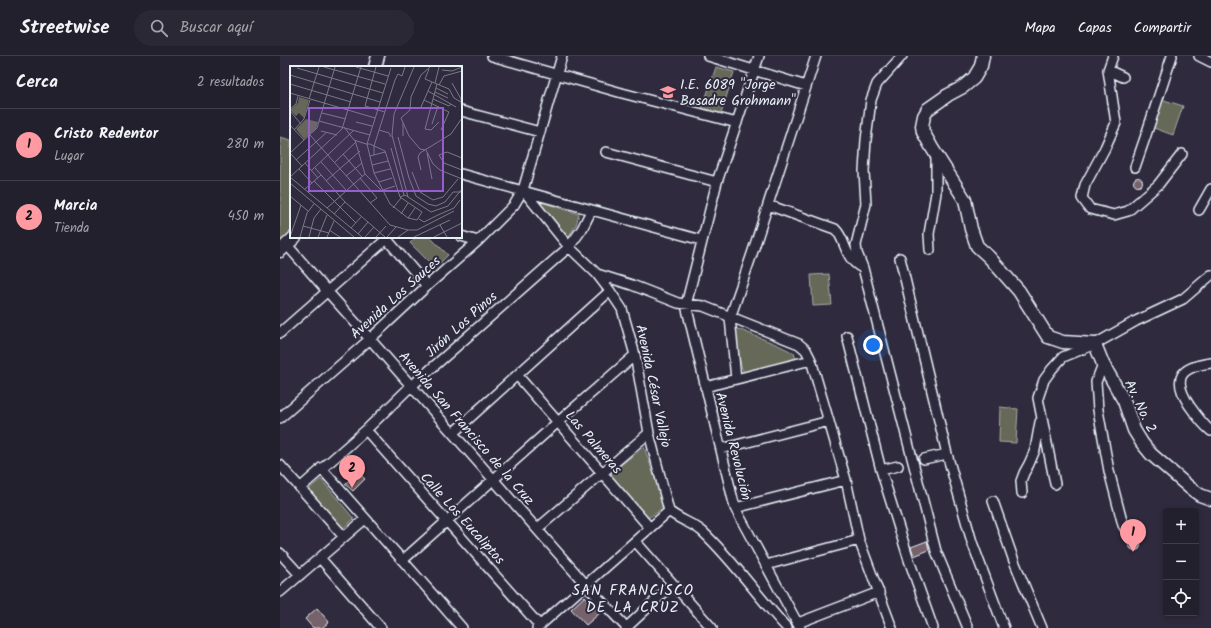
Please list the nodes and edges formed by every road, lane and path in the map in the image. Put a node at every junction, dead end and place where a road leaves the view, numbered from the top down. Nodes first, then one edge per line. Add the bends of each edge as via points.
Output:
1 (378, 56) edge
2 (492, 56) edge
3 (562, 56) edge
4 (708, 56) edge
5 (759, 56) edge
6 (816, 56) edge
7 (902, 56) edge
8 (983, 56) edge
9 (1113, 56) edge
10 (1172, 56) edge
11 (1199, 56) edge
12 (1211, 62) edge
13 (374, 66) edge
14 (755, 70) junction
15 (1108, 70) junction
16 (557, 74) junction
17 (1123, 77) dead end
18 (806, 86) junction
19 (462, 111) edge
20 (737, 123) junction
21 (540, 132) junction
22 (934, 151) junction
23 (606, 152) dead end
24 (1182, 154) dead end
25 (1135, 167) dead end
26 (462, 174) edge
27 (717, 182) junction
28 (1211, 189) edge
29 (523, 190) junction
30 (768, 205) junction
31 (1199, 210) dead end
32 (591, 211) junction
33 (462, 236) edge
34 (387, 238) edge
35 (701, 240) junction
36 (478, 241) junction
37 (287, 244) edge
38 (569, 246) junction
39 (930, 250) dead end
40 (900, 258) dead end
41 (863, 268) junction
42 (597, 274) junction
43 (1211, 275) edge
44 (427, 286) junction
45 (327, 291) junction
46 (610, 291) junction
47 (686, 305) junction
48 (730, 318) junction
49 (280, 333) edge
50 (847, 336) dead end
51 (370, 339) junction
52 (1095, 344) junction
53 (635, 355) junction
54 (811, 360) junction
55 (1211, 363) edge
56 (1103, 364) junction
57 (517, 375) junction
58 (736, 379) junction
59 (411, 386) junction
60 (705, 387) junction
61 (1041, 417) junction
62 (280, 418) edge
63 (829, 421) junction
64 (558, 422) junction
65 (366, 430) junction
66 (1211, 431) edge
67 (649, 433) junction
68 (453, 434) junction
69 (721, 449) junction
70 (947, 454) junction
71 (924, 459) dead end
72 (280, 465) edge
73 (898, 466) dead end
74 (321, 468) junction
75 (881, 470) junction
76 (603, 473) junction
77 (493, 479) junction
78 (846, 480) junction
79 (1055, 484) dead end
80 (300, 488) junction
81 (1022, 493) dead end
82 (1211, 499) edge
83 (993, 501) dead end
84 (735, 508) junction
85 (669, 511) junction
86 (365, 519) junction
87 (447, 521) junction
88 (650, 528) junction
89 (537, 529) junction
90 (344, 537) junction
91 (859, 540) junction
92 (635, 541) junction
93 (1135, 545) dead end
94 (280, 553) edge
95 (320, 558) junction
96 (403, 560) junction
97 (766, 565) junction
98 (300, 575) junction
99 (673, 584) junction
100 (586, 585) junction
101 (280, 592) edge
102 (879, 592) junction
103 (799, 626) edge
104 (538, 627) edge
105 (381, 628) edge
106 (462, 628) edge
107 (627, 628) edge
108 (712, 628) edge
109 (787, 628) edge
110 (892, 628) edge
111 (933, 628) edge
112 (968, 628) edge
113 (1004, 628) edge
114 (1042, 628) edge

1 - 13 street
2 - 16 street
3 - 16 street, Avenida Los Sauces
4 - 14 street
5 - 14 street
6 - 18 street
7 - 41 street via 877,84 871,100 864,171 866,204 856,246
8 - 22 street via 974,78 928,109 924,116 923,132
9 - 15 street
10 - 25 street
11 - 12 street
14 - 18 street
14 - 20 street
15 - 17 street
15 - 24 street via 1116,123 1085,184 1082,198 1090,208 1114,215 1128,211 1158,185
16 - 20 street
16 - 21 street, Avenida Los Sauces
18 - 30 street
19 - 21 street
20 - 27 street
21 - 29 street, Avenida Los Sauces
22 - 39 street via 936,193 929,234
22 - 52 street via 965,200 977,246 1019,290 1048,337 1063,342
23 - 27 street
26 - 29 street
27 - 35 street
28 - 31 street
29 - 32 street
29 - 36 street, Avenida Los Sauces via 514,205
29 - 38 street, Avenida César Vallejo
30 - 41 street via 835,229 840,234 849,256
30 - 48 street
32 - 35 street
32 - 38 street, Jirón Los Pinos
33 - 36 street
34 - 44 street
34 - 45 street
35 - 47 street
36 - 44 street, Avenida Los Sauces
37 - 45 street, Avenida San Francisco de la Cruz
38 - 42 street, Avenida César Vallejo
38 - 59 street, Jirón Los Pinos
40 - 70 street
41 - 112 street via 936,551
42 - 46 street, Avenida César Vallejo
42 - 47 street
43 - 52 street via 1183,299
44 - 51 street, Avenida Los Sauces
45 - 49 street
45 - 51 street, Avenida San Francisco de la Cruz
46 - 53 street, Avenida César Vallejo via 622,309
46 - 57 street
47 - 48 street via 703,306
47 - 60 street, Avenida Revolución
48 - 54 street via 799,344
48 - 58 street
50 - 75 street
51 - 59 street, Avenida San Francisco de la Cruz
51 - 62 street, Avenida Los Sauces
52 - 56 street, Av. No. 2
52 - 61 street via 1063,357 1052,369 1044,380 1038,398
53 - 64 street
53 - 67 street, Avenida César Vallejo
54 - 58 street
54 - 63 street
55 - 66 street via 1194,367 1183,373 1180,378 1184,397 1202,425
56 - 82 street, Av. No. 2 via 1124,401 1134,430 1142,443 1190,488
56 - 93 street via 1096,382 1098,410 1109,471 1123,525
57 - 64 street, Las Palmeras
57 - 68 street
58 - 60 street
59 - 65 street, Jirón Los Pinos
59 - 68 street, Avenida San Francisco de la Cruz
60 - 69 street, Avenida Revolución
61 - 79 street
61 - 81 street via 1035,450 1020,481
63 - 69 street
63 - 78 street
64 - 76 street, Las Palmeras
64 - 77 street
65 - 74 street, Jirón Los Pinos
65 - 87 street, Calle Los Eucaliptos
67 - 76 street
67 - 85 street, Avenida César Vallejo
68 - 77 street, Avenida San Francisco de la Cruz
69 - 84 street, Avenida Revolución
70 - 71 street
70 - 113 street via 972,542
72 - 80 street
73 - 75 street
74 - 80 street, Jirón Los Pinos
74 - 86 street
75 - 111 street
76 - 88 street, Las Palmeras
76 - 89 street
77 - 87 street
77 - 89 street, Avenida San Francisco de la Cruz
78 - 84 street
78 - 91 street
80 - 90 street
83 - 114 street via 1014,561
84 - 97 street, Avenida Revolución
85 - 88 street
85 - 109 street via 702,531
86 - 90 street
86 - 96 street
87 - 96 street
87 - 104 street, Calle Los Eucaliptos
88 - 92 street
89 - 100 street, Avenida San Francisco de la Cruz
90 - 95 street
91 - 97 street
91 - 102 street
92 - 99 street
92 - 100 street
94 - 98 street
95 - 98 street
95 - 105 street
96 - 106 street
97 - 103 street, Avenida Revolución
98 - 101 street
99 - 107 street
99 - 108 street
100 - 104 street
100 - 107 street, Avenida San Francisco de la Cruz
102 - 103 street
102 - 110 street

